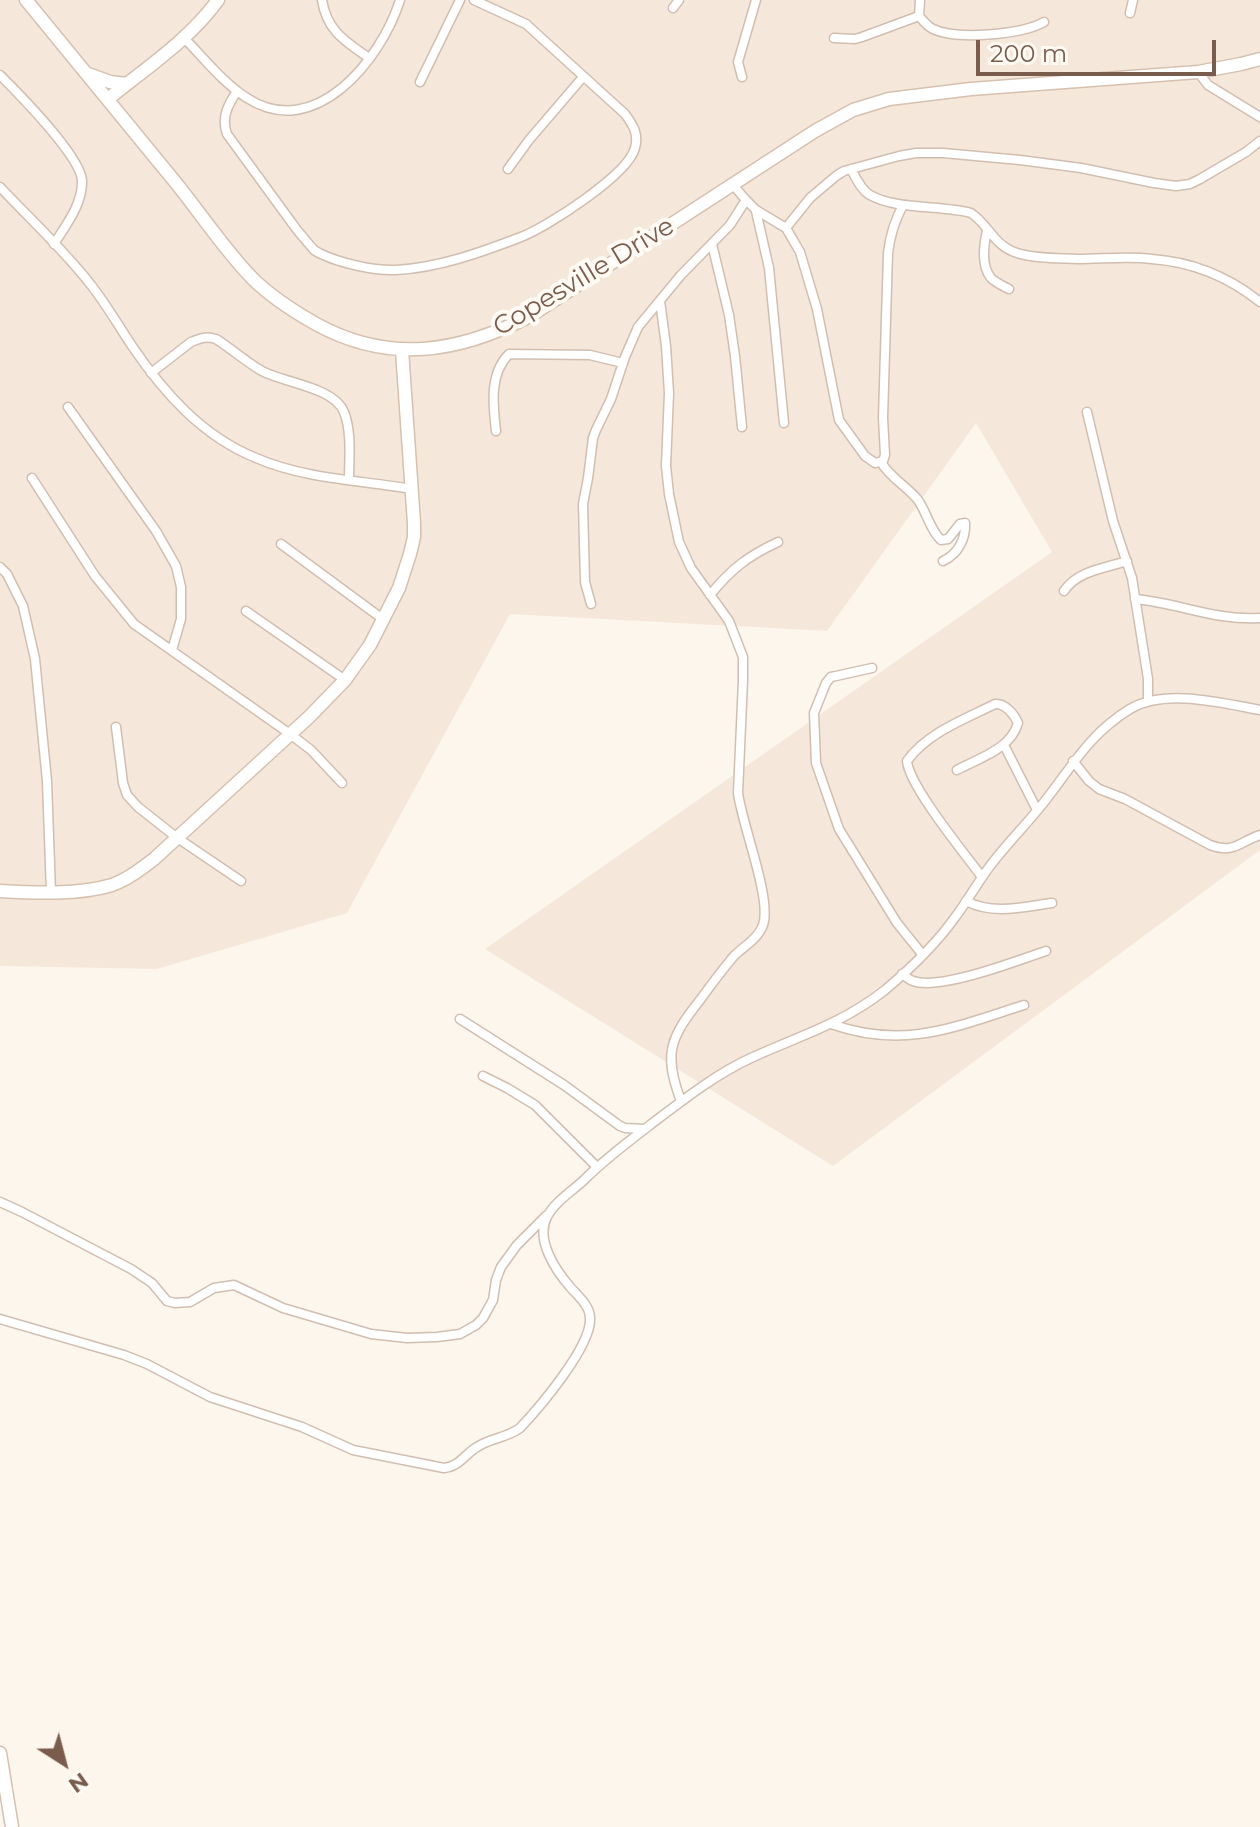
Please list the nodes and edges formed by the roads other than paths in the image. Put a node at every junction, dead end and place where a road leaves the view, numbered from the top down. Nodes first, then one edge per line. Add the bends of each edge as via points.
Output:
1 (26, 0) edge
2 (218, 0) edge
3 (322, 0) edge
4 (400, 0) edge
5 (460, 0) edge
6 (474, 0) edge
7 (756, 0) edge
8 (920, 0) edge
9 (1133, 0) edge
10 (1130, 13) dead end
11 (919, 16) junction
12 (1044, 22) dead end
13 (184, 38) junction
14 (834, 38) dead end
15 (369, 58) junction
16 (1260, 59) edge
17 (1198, 72) junction
18 (85, 73) junction
19 (0, 75) edge
20 (583, 77) junction
21 (742, 77) dead end
22 (420, 82) dead end
23 (127, 84) junction
24 (237, 91) junction
25 (108, 99) junction
26 (1260, 117) edge
27 (1260, 141) edge
28 (508, 169) dead end
29 (851, 169) junction
30 (733, 185) junction
31 (0, 187) edge
32 (746, 200) junction
33 (903, 205) junction
34 (756, 210) junction
35 (786, 228) junction
36 (987, 231) junction
37 (54, 244) junction
38 (712, 244) junction
39 (1009, 289) dead end
40 (660, 301) junction
41 (1260, 302) edge
42 (402, 350) junction
43 (623, 363) junction
44 (151, 373) junction
45 (68, 407) dead end
46 (1087, 412) dead end
47 (784, 423) dead end
48 (742, 427) dead end
49 (496, 431) dead end
50 (881, 462) junction
51 (32, 478) dead end
52 (349, 480) junction
53 (411, 489) junction
54 (778, 542) dead end
55 (281, 544) dead end
56 (943, 561) dead end
57 (1127, 561) junction
58 (0, 567) edge
59 (1064, 591) dead end
60 (710, 595) junction
61 (1135, 599) junction
62 (591, 604) dead end
63 (246, 611) dead end
64 (1260, 618) edge
65 (384, 620) junction
66 (172, 650) junction
67 (872, 668) dead end
68 (345, 680) junction
69 (1148, 700) junction
70 (1260, 710) edge
71 (116, 727) dead end
72 (290, 734) junction
73 (1004, 745) junction
74 (1073, 761) junction
75 (957, 770) dead end
76 (342, 783) dead end
77 (1037, 810) junction
78 (1260, 835) edge
79 (176, 837) junction
80 (982, 877) junction
81 (241, 881) dead end
82 (0, 891) edge
83 (51, 892) junction
84 (966, 901) junction
85 (1052, 903) dead end
86 (1046, 951) dead end
87 (922, 954) junction
88 (902, 974) junction
89 (1024, 1005) dead end
90 (460, 1019) dead end
91 (831, 1024) junction
92 (483, 1076) dead end
93 (681, 1101) junction
94 (645, 1129) junction
95 (597, 1167) junction
96 (0, 1202) edge
97 (547, 1216) junction
98 (0, 1319) edge
99 (0, 1753) edge
100 (12, 1827) edge

1 - 18 street, Copesville Drive
2 - 13 street
3 - 15 street via 339,38
4 - 15 street
5 - 22 street
6 - 20 street via 526,24
7 - 21 street via 738,62
8 - 11 street
9 - 10 street
11 - 12 street via 936,30 967,34 1016,32
11 - 14 street via 862,37
13 - 23 street
13 - 24 street
15 - 24 street via 332,97 301,109 267,108
16 - 17 street, Copesville Drive
17 - 26 street via 1208,85
17 - 30 street, Copesville Drive via 889,99 839,117
18 - 23 street
18 - 25 street, Copesville Drive
19 - 37 street via 82,174 74,213
20 - 24 street via 635,129 635,149 618,173 523,236 459,258 395,270 314,250 227,134 226,111
20 - 28 street
23 - 25 street
25 - 42 street, Copesville Drive via 267,292 303,317 352,340
27 - 29 street via 1182,185 943,153 916,153
29 - 33 street via 870,195
29 - 35 street via 820,188
30 - 32 street
30 - 42 street, Copesville Drive via 506,328 444,347
31 - 37 street
32 - 34 street
32 - 38 street
33 - 36 street via 971,213
33 - 50 street via 888,253
34 - 35 street
34 - 47 street via 769,268
35 - 50 street via 800,252 817,309 839,420 865,456
36 - 39 street via 988,273
36 - 41 street via 1017,253 1152,259 1191,266 1214,273
37 - 44 street via 103,300
38 - 40 street
38 - 48 street via 729,315
40 - 43 street via 632,337
40 - 60 street via 669,393 669,494 679,542
42 - 53 street
43 - 49 street via 590,355 509,354 495,381
43 - 62 street via 593,438 583,504 585,582
44 - 52 street via 190,417 241,451 291,469
44 - 52 street via 191,342 210,337 264,372 331,397 346,420
45 - 66 street via 176,566 181,619
46 - 57 street
50 - 56 street via 916,498 941,540 965,523 957,552
51 - 66 street via 108,594 134,624
52 - 53 street
53 - 65 street via 414,537
54 - 60 street via 736,565
55 - 65 street
57 - 59 street via 1078,576
57 - 61 street
58 - 83 street via 23,606 35,659
60 - 93 street via 729,621 743,657 738,793 765,917 755,938 678,1029 671,1061
61 - 64 street via 1234,619
61 - 69 street
63 - 68 street
65 - 68 street
66 - 72 street
67 - 87 street via 831,677 826,683 814,713 815,756 839,829
68 - 72 street
69 - 70 street
69 - 74 street via 1121,715
71 - 79 street via 127,795
72 - 76 street
72 - 79 street
73 - 75 street
73 - 77 street
73 - 80 street via 1018,723 998,703 933,736 907,761 922,794
74 - 77 street
74 - 78 street via 1099,789 1210,845 1231,849
77 - 80 street
79 - 81 street
79 - 83 street via 134,874 113,884
80 - 84 street
82 - 83 street
84 - 85 street via 984,909
84 - 87 street
86 - 88 street via 946,980 917,982
87 - 88 street
88 - 91 street
89 - 91 street via 905,1037
90 - 94 street via 620,1126
91 - 93 street via 750,1059
92 - 95 street via 535,1105
93 - 94 street
94 - 95 street
95 - 97 street
96 - 97 street via 131,1269 167,1301 190,1302 214,1288 234,1285 283,1308 371,1334 407,1338 460,1334 476,1325 489,1309 506,1259
97 - 98 street via 547,1248 589,1311 583,1342 520,1428 476,1447 449,1468 360,1452 210,1397 124,1355
99 - 100 street

